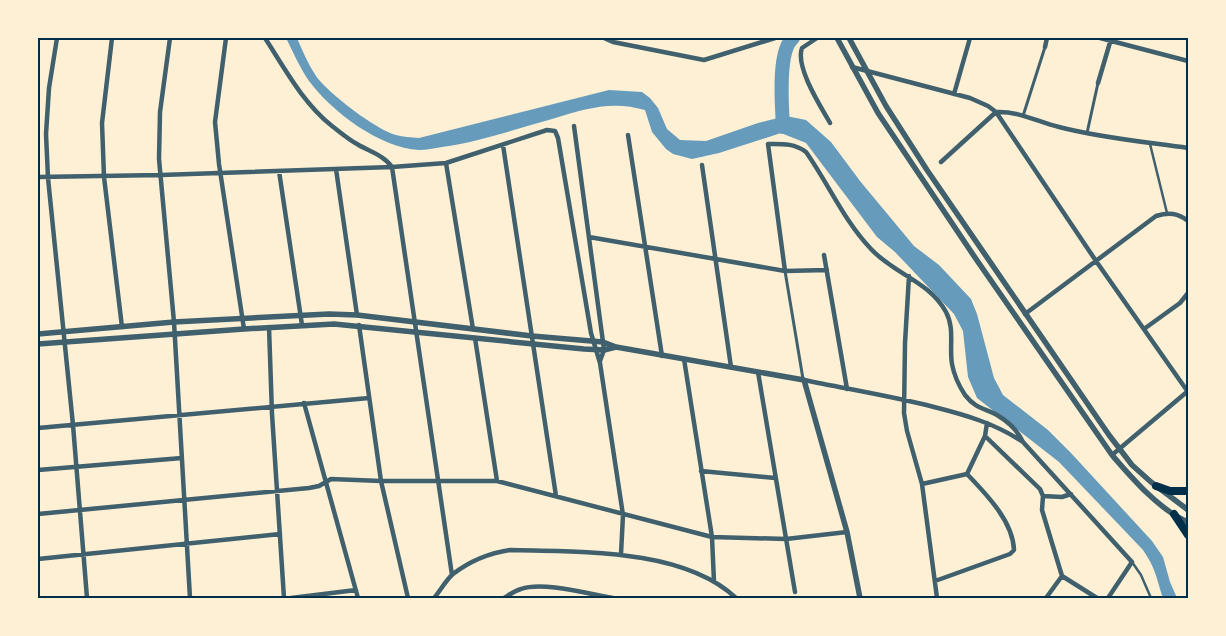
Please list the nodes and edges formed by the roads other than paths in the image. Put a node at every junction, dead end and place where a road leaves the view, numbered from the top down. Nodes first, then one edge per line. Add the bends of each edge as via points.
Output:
1 (57, 38) edge
2 (112, 38) edge
3 (170, 38) edge
4 (226, 38) edge
5 (265, 38) edge
6 (604, 38) edge
7 (774, 38) edge
8 (817, 38) edge
9 (837, 38) edge
10 (849, 38) edge
11 (970, 38) edge
12 (1047, 38) edge
13 (1100, 38) edge
14 (1111, 39) edge
15 (1044, 48) joint
16 (1188, 61) edge
17 (852, 67) junction
18 (867, 70) junction
19 (1098, 83) joint
20 (954, 94) junction
21 (996, 112) junction
22 (1023, 116) junction
23 (830, 123) dead end
24 (574, 126) dead end
25 (1087, 133) junction
26 (628, 135) dead end
27 (1149, 142) junction
28 (504, 145) junction
29 (1188, 148) edge
30 (941, 162) dead end
31 (446, 163) junction
32 (702, 165) dead end
33 (392, 167) junction
34 (336, 168) junction
35 (279, 171) junction
36 (220, 173) junction
37 (161, 175) junction
38 (38, 177) edge
39 (104, 177) junction
40 (48, 178) junction
41 (1167, 213) junction
42 (1188, 221) edge
43 (589, 237) junction
44 (645, 247) junction
45 (824, 256) dead end
46 (715, 259) junction
47 (1096, 261) junction
48 (827, 270) junction
49 (786, 271) junction
50 (909, 276) junction
51 (1188, 293) edge
52 (1025, 314) junction
53 (301, 316) junction
54 (358, 316) junction
55 (242, 319) junction
56 (174, 322) junction
57 (416, 322) junction
58 (359, 325) junction
59 (302, 326) junction
60 (122, 327) junction
61 (269, 327) junction
62 (244, 329) junction
63 (473, 329) junction
64 (1144, 329) junction
65 (64, 331) junction
66 (417, 332) junction
67 (38, 334) edge
68 (174, 334) junction
69 (532, 336) junction
70 (475, 338) junction
71 (593, 341) junction
72 (65, 342) junction
73 (603, 342) junction
74 (38, 344) edge
75 (534, 345) junction
76 (616, 347) junction
77 (595, 350) junction
78 (604, 350) junction
79 (662, 356) junction
80 (684, 359) junction
81 (600, 362) junction
82 (731, 367) junction
83 (758, 372) junction
84 (804, 380) junction
85 (847, 389) junction
86 (1188, 392) edge
87 (369, 398) junction
88 (904, 400) junction
89 (304, 403) junction
90 (272, 407) junction
91 (180, 415) junction
92 (988, 423) junction
93 (73, 425) junction
94 (38, 428) edge
95 (985, 436) junction
96 (1023, 442) junction
97 (1119, 449) junction
98 (1112, 455) junction
99 (182, 458) junction
100 (77, 467) junction
101 (38, 470) edge
102 (701, 471) junction
103 (967, 474) junction
104 (775, 478) junction
105 (325, 481) junction
106 (381, 481) junction
107 (497, 481) junction
108 (439, 482) junction
109 (922, 484) junction
110 (1156, 486) junction
111 (277, 491) junction
112 (1188, 491) edge
113 (1071, 494) junction
114 (556, 496) junction
115 (1043, 496) junction
116 (184, 500) junction
117 (81, 510) junction
118 (1188, 510) edge
119 (38, 514) edge
120 (623, 514) junction
121 (1174, 514) junction
122 (1188, 522) edge
123 (847, 532) junction
124 (280, 534) junction
125 (1188, 535) edge
126 (712, 537) junction
127 (786, 539) junction
128 (187, 544) junction
129 (84, 554) junction
130 (621, 554) junction
131 (38, 559) edge
132 (1132, 562) junction
133 (452, 575) junction
134 (1062, 576) junction
135 (935, 581) junction
136 (714, 582) junction
137 (356, 590) junction
138 (795, 592) dead end
139 (320, 597) edge
140 (87, 598) edge
141 (190, 598) edge
142 (284, 598) edge
143 (291, 598) edge
144 (358, 598) edge
145 (408, 598) edge
146 (434, 598) edge
147 (504, 598) edge
148 (613, 598) edge
149 (736, 598) edge
150 (860, 598) edge
151 (938, 598) edge
152 (1046, 598) edge
153 (1097, 598) edge
154 (1108, 598) edge
155 (1151, 598) edge

1 - 40 street via 46,134
2 - 39 street via 102,122
3 - 37 street via 160,112
4 - 36 street via 215,122
5 - 33 street via 318,113 331,126
6 - 7 street via 704,60
8 - 23 street via 802,48 801,61 814,96
9 - 17 street
10 - 18 street
11 - 20 street
12 - 15 street
13 - 14 street
14 - 16 street
14 - 19 street
15 - 22 street
17 - 18 street
17 - 98 street via 878,113 970,251
18 - 20 street
18 - 52 street via 927,170
19 - 25 street
20 - 21 street via 970,98
21 - 22 street
21 - 30 street
21 - 47 street
22 - 25 street
24 - 43 street
25 - 27 street
26 - 44 street
27 - 29 street
27 - 41 lane
28 - 31 street
28 - 69 street
28 - 71 street via 547,130 557,134
31 - 33 street
31 - 63 street
32 - 46 street
33 - 34 street
33 - 57 street
34 - 35 street
34 - 54 street
35 - 36 street
35 - 53 street
36 - 37 street
36 - 55 street
37 - 39 street
37 - 56 street
38 - 40 street
39 - 40 street
39 - 60 street
40 - 65 street
41 - 42 street via 1181,215
41 - 47 street via 1156,216
43 - 44 street
43 - 73 street
44 - 46 street
44 - 79 street
45 - 48 street
46 - 49 street
46 - 82 street
47 - 52 street
47 - 64 street
48 - 49 street
48 - 85 street
49 - 50 street via 768,144 791,144 806,152 872,250
49 - 84 street
50 - 88 street
50 - 96 street via 930,292 946,313 952,331 955,377 965,394 982,410 1008,423
51 - 64 street via 1180,303
52 - 97 street
53 - 54 street
53 - 55 street
53 - 59 street
54 - 57 street
55 - 56 street
55 - 62 street
56 - 60 street
56 - 68 street
57 - 63 street
57 - 66 street
58 - 59 street
58 - 66 street
58 - 87 street
59 - 61 street
60 - 65 street
61 - 62 street
61 - 90 street
62 - 68 street
63 - 69 street
64 - 86 street
65 - 67 street
65 - 72 street
66 - 70 street
66 - 108 street
68 - 72 street
68 - 91 street
69 - 71 street
69 - 75 street
70 - 75 street
70 - 107 street
71 - 73 street
71 - 77 street
72 - 74 street
72 - 93 street
73 - 76 street
73 - 78 street
75 - 77 street
75 - 114 street
76 - 78 street
76 - 79 street
77 - 78 street
77 - 81 street
78 - 81 street
79 - 80 street
80 - 82 street
80 - 102 street
81 - 120 street
82 - 83 street
83 - 84 street
83 - 104 street
84 - 85 street
84 - 123 street
85 - 88 street
86 - 97 street
87 - 89 street
87 - 106 street
88 - 92 street
88 - 109 street via 907,431
89 - 90 street
89 - 105 street
90 - 91 street
90 - 111 street
91 - 93 street
91 - 99 street
92 - 95 street
92 - 96 street
93 - 94 street
93 - 100 street
95 - 103 street
95 - 115 street via 1040,489
96 - 113 street
97 - 98 street
97 - 110 street
98 - 121 street via 1131,478
99 - 100 street
99 - 116 street
100 - 101 street
100 - 117 street
102 - 104 street
102 - 126 street
103 - 109 street
103 - 135 street via 1005,522 1014,550
104 - 127 street
105 - 106 street
105 - 111 street via 315,487
105 - 137 street
106 - 108 street
106 - 145 street
107 - 108 street
107 - 114 street
108 - 133 street
109 - 135 street
110 - 112 highway via 1170,491
110 - 118 street
111 - 116 street
111 - 124 street
113 - 115 street
113 - 132 street
114 - 120 street
115 - 134 street via 1042,510
116 - 117 street
116 - 128 street
117 - 119 street
117 - 129 street
120 - 126 street
120 - 130 street
121 - 122 street
121 - 125 highway
123 - 127 street
123 - 150 street
124 - 128 street
124 - 142 street
126 - 127 street
126 - 136 street
127 - 138 street
128 - 129 street
128 - 141 street
129 - 131 street
129 - 140 street
130 - 133 street via 493,552
130 - 136 street via 690,570
132 - 154 street
132 - 155 lane
133 - 146 street
134 - 152 street
134 - 153 street
135 - 151 street
136 - 149 street
137 - 139 street
137 - 144 street
139 - 143 street
147 - 148 street via 533,586

